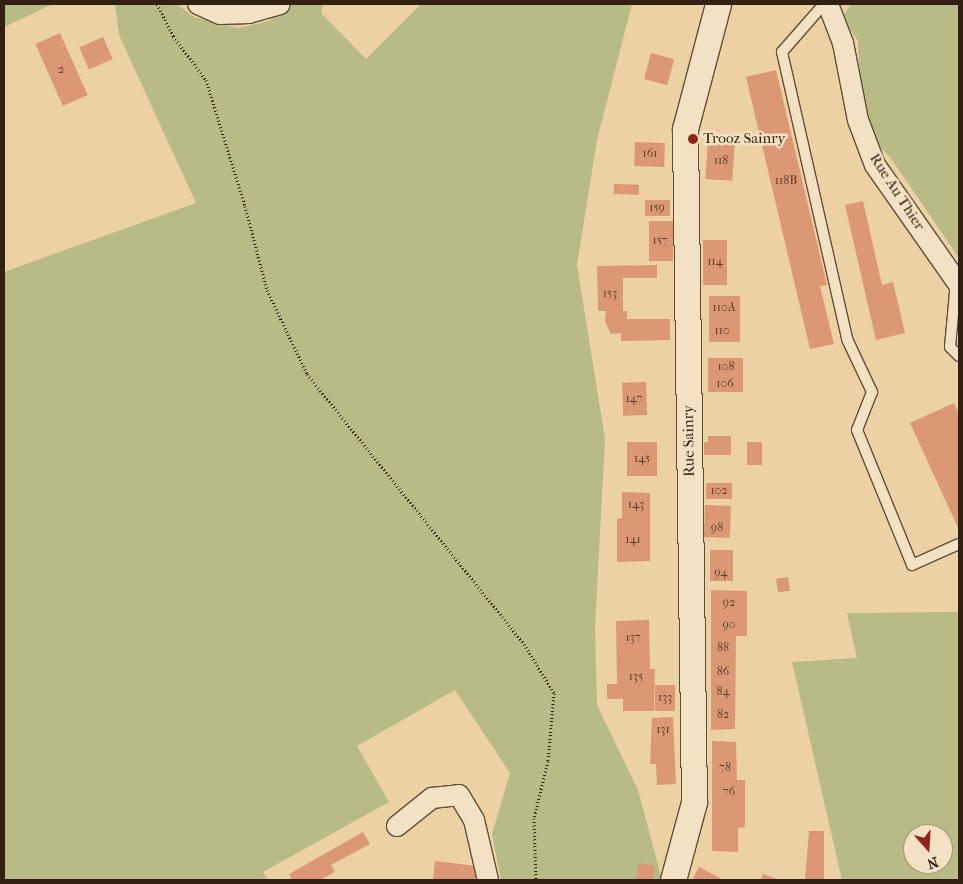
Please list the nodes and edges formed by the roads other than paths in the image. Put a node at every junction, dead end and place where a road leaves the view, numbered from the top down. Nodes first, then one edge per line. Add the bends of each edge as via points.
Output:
1 (198, 4) edge
2 (280, 4) edge
3 (718, 4) edge
4 (826, 4) edge
5 (958, 283) edge
6 (959, 356) edge
7 (959, 544) edge
8 (397, 826) dead end
9 (488, 880) edge
10 (673, 880) edge

1 - 2 street via 220,14 249,13
3 - 10 street, Rue Sainry via 685,129 694,802
4 - 5 street, Rue Au Thier via 843,43 858,120 876,165
4 - 7 lane via 782,52 847,339 872,392 857,430 912,565
5 - 6 lane via 950,347
8 - 9 street via 432,798 459,795 474,820

